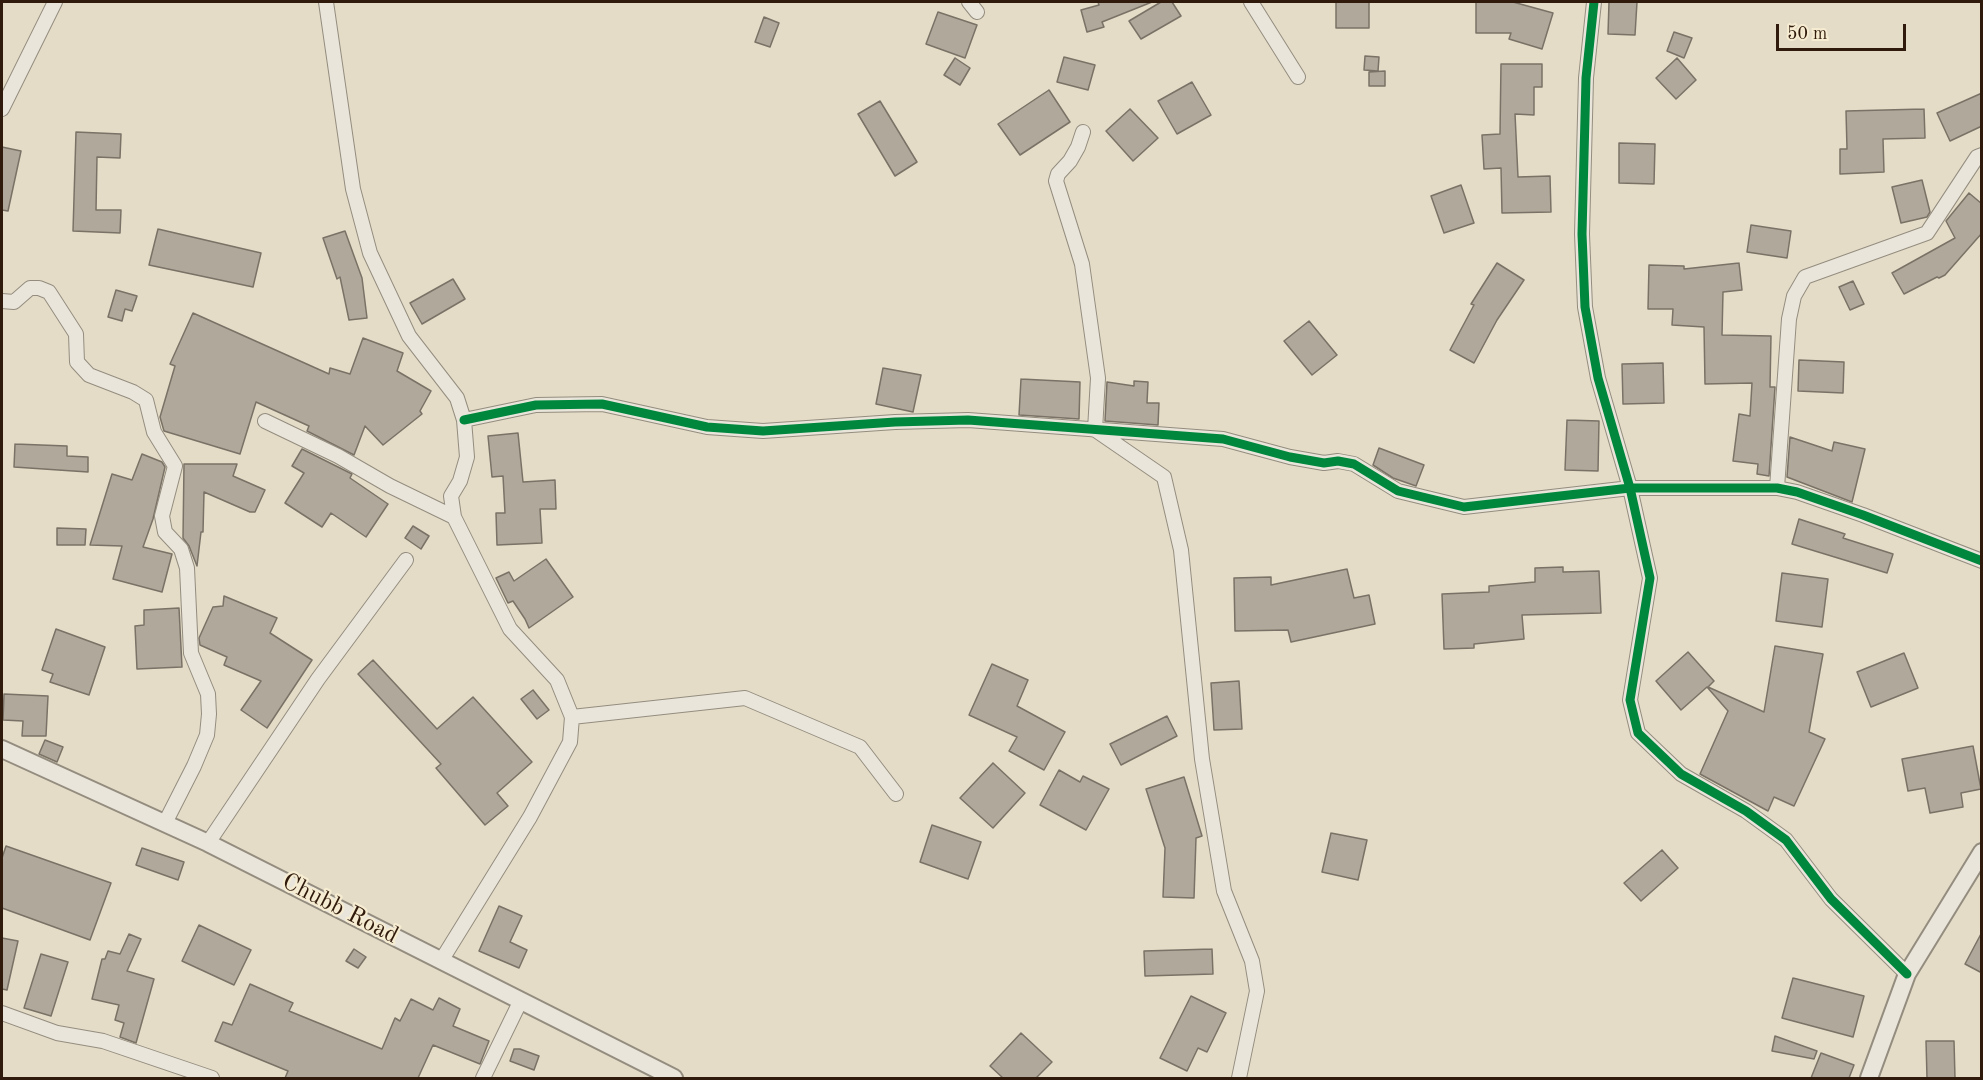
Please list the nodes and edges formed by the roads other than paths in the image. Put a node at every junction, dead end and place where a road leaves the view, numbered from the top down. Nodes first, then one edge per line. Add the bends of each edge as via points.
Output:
1 (55, 2) edge
2 (326, 2) edge
3 (1251, 2) edge
4 (1594, 2) edge
5 (1298, 77) dead end
6 (2, 109) edge
7 (1083, 132) dead end
8 (1982, 155) edge
9 (2, 302) edge
10 (464, 420) junction
11 (265, 421) dead end
12 (1095, 430) junction
13 (1630, 488) junction
14 (1777, 488) junction
15 (454, 517) junction
16 (406, 560) dead end
17 (1982, 561) edge
18 (572, 717) junction
19 (2, 749) edge
20 (896, 794) dead end
21 (165, 823) junction
22 (208, 843) junction
23 (1982, 852) edge
24 (441, 961) junction
25 (1907, 974) junction
26 (520, 1002) junction
27 (2, 1013) edge
28 (212, 1078) edge
29 (483, 1078) edge
30 (674, 1078) edge
31 (1239, 1078) edge
32 (1869, 1078) edge

1 - 6 street
2 - 10 street via 353,189 370,253 409,336 457,398
3 - 5 street
4 - 13 street via 1586,78 1582,234 1585,307 1598,378
7 - 12 street via 1070,162 1056,181 1082,264 1098,378
8 - 14 street via 1927,233 1805,277 1794,296 1789,319
9 - 21 street via 14,302 30,288 49,292 76,334 76,362 89,375 146,400 154,432 175,466 162,516 165,532 181,549 187,568 191,653 208,694 209,714 207,735
10 - 12 street via 536,405 603,404 708,427 763,430 968,420
10 - 15 street via 467,457 451,496
11 - 15 street
12 - 13 street via 1223,439 1290,457 1354,464 1398,491 1464,507
12 - 31 street via 1164,477 1181,550 1202,759 1224,891 1252,961 1257,991
13 - 14 street
13 - 25 street via 1650,578 1630,700 1638,733 1681,774 1746,811 1786,840 1831,899
14 - 17 street via 1863,515
15 - 18 street via 510,629 557,680
16 - 22 street via 318,679
18 - 20 street via 745,698 860,747
18 - 24 street via 570,742 530,817
19 - 21 street, Chubb Road
21 - 22 street, Chubb Road
22 - 24 street, Chubb Road
23 - 25 street
24 - 26 street, Chubb Road
25 - 32 street
26 - 29 street
26 - 30 street, Chubb Road
27 - 28 street via 57,1033 103,1041

